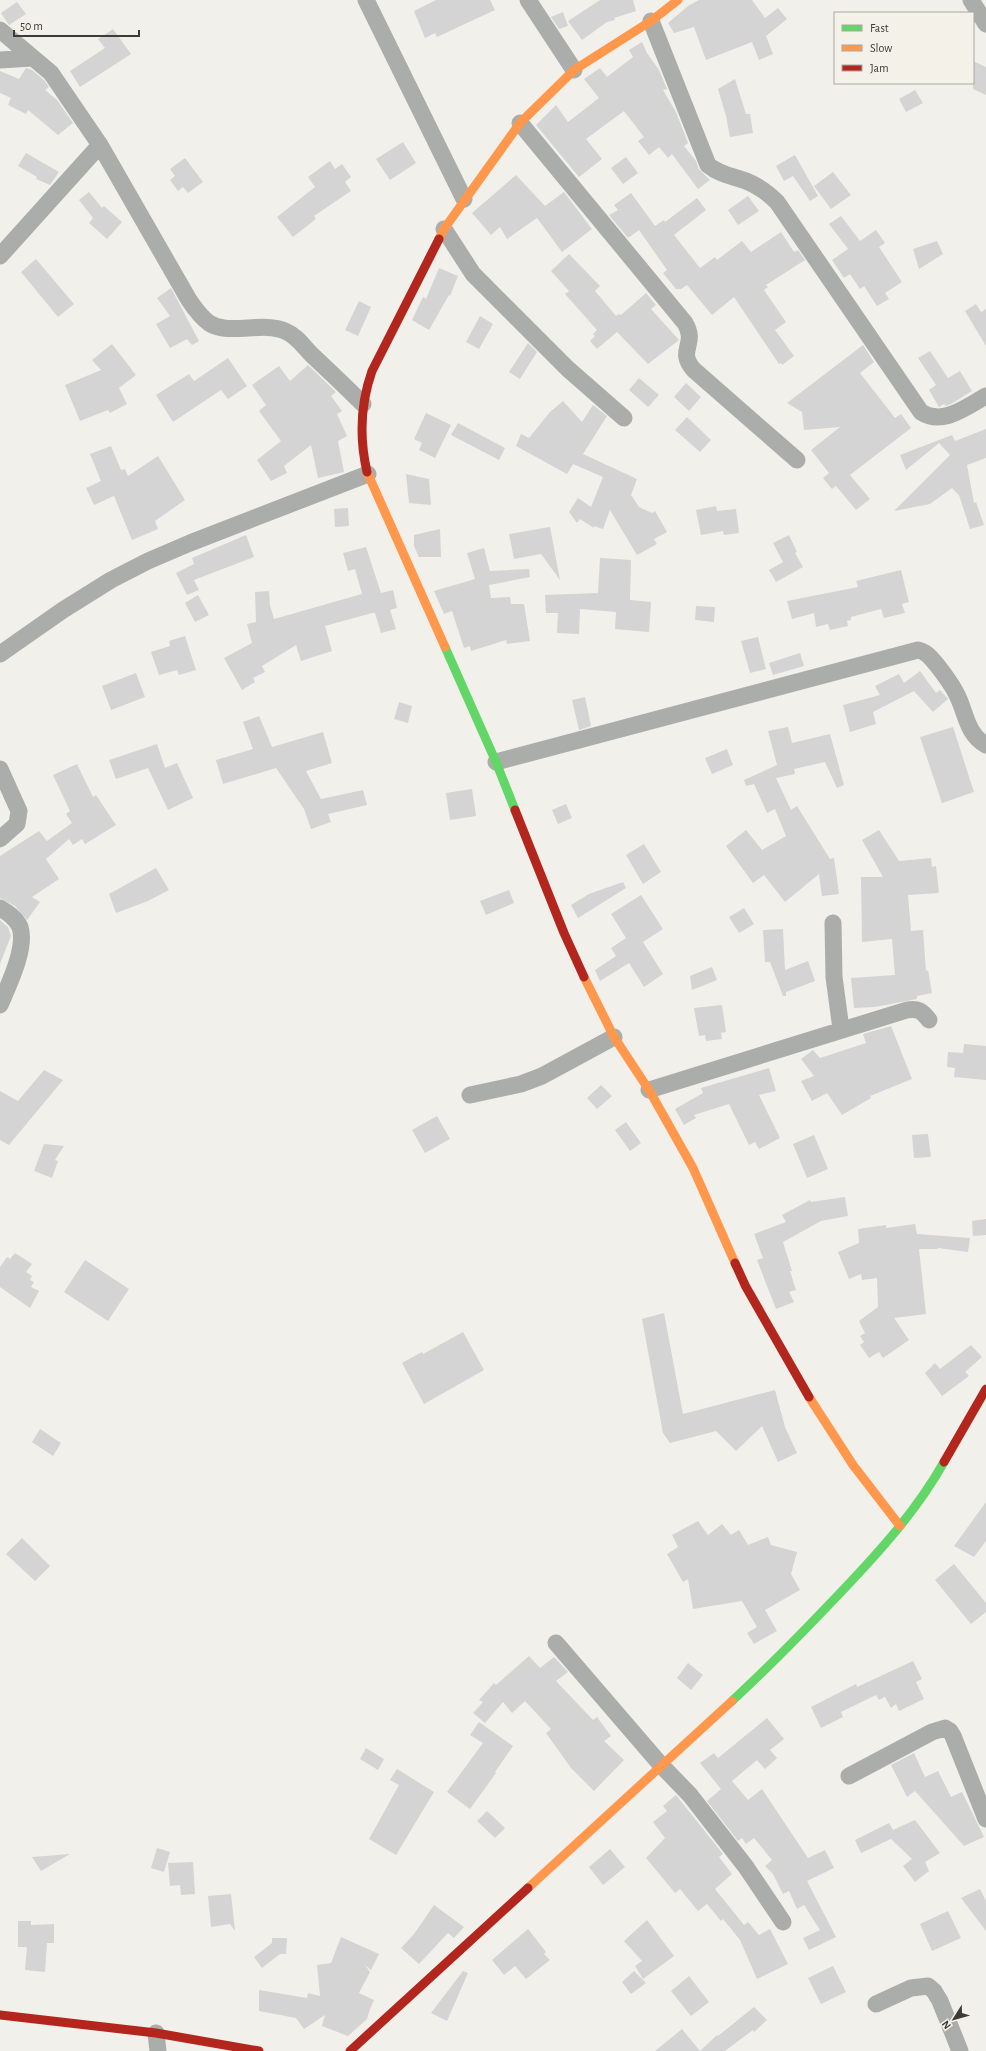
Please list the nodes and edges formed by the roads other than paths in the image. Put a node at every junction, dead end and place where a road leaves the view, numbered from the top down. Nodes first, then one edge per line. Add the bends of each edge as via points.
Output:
1 (366, 0) edge
2 (528, 0) edge
3 (678, 0) edge
4 (971, 0) edge
5 (651, 21) junction
6 (986, 24) edge
7 (0, 30) edge
8 (32, 58) junction
9 (0, 60) edge
10 (574, 70) junction
11 (520, 123) junction
12 (100, 145) junction
13 (464, 199) junction
14 (444, 228) junction
15 (0, 256) edge
16 (986, 396) edge
17 (363, 404) junction
18 (624, 418) dead end
19 (797, 460) dead end
20 (368, 474) junction
21 (0, 654) edge
22 (986, 745) edge
23 (496, 762) junction
24 (0, 769) edge
25 (0, 839) edge
26 (0, 908) edge
27 (834, 923) dead end
28 (0, 1005) edge
29 (929, 1020) dead end
30 (841, 1029) junction
31 (614, 1037) junction
32 (649, 1090) junction
33 (470, 1095) dead end
34 (986, 1389) edge
35 (900, 1526) junction
36 (556, 1643) dead end
37 (661, 1765) junction
38 (849, 1776) dead end
39 (986, 1819) edge
40 (783, 1922) dead end
41 (876, 2004) dead end
42 (0, 2015) edge
43 (156, 2033) junction
44 (158, 2051) edge
45 (259, 2051) edge
46 (350, 2051) edge
47 (960, 2051) edge

1 - 13 street
2 - 10 street
3 - 5 street
4 - 6 street
5 - 10 street
5 - 16 street via 708,165 714,170 765,190 777,202 921,412 936,418 945,418
7 - 8 street
8 - 9 street
8 - 12 street via 52,73
10 - 11 street
11 - 13 street
11 - 19 street via 686,323 691,337 686,355 687,362
12 - 15 street
12 - 17 street via 199,314 218,327 257,326 285,331 301,342
13 - 14 street
14 - 17 street via 378,358 367,384
14 - 18 street via 473,274 568,369
17 - 20 street via 360,440
20 - 21 street via 148,561 111,580 63,610
20 - 23 street
22 - 23 street via 978,741 970,730 960,700 944,674 927,653 918,650
23 - 31 street via 564,933
24 - 25 street via 18,805 19,818 17,824
26 - 28 street via 12,916 20,927 22,939
27 - 30 street via 834,977
29 - 30 street via 920,1011 912,1009
30 - 32 street
31 - 32 street
31 - 33 street via 542,1076 521,1084
32 - 35 street via 693,1168 746,1287 770,1332 819,1415 853,1465
34 - 35 street via 931,1485
35 - 37 street via 783,1654
36 - 37 street
37 - 40 street via 690,1795 720,1833
37 - 46 street
38 - 39 street via 932,1732 945,1728 953,1736
41 - 47 street via 911,1988 928,1986 940,2001
42 - 43 street
43 - 44 street
43 - 45 street

